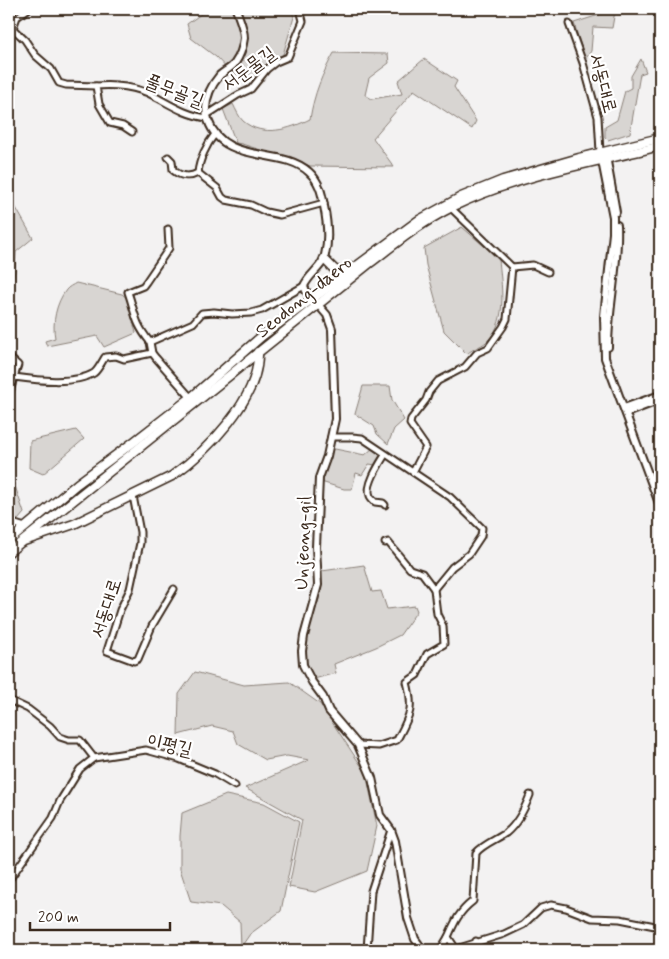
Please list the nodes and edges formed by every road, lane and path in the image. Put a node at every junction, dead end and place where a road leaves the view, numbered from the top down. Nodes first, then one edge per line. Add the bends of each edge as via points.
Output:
1 (28, 9) edge
2 (60, 9) edge
3 (74, 9) edge
4 (236, 9) edge
5 (300, 9) edge
6 (569, 24) dead end
7 (11, 26) edge
8 (96, 86) junction
9 (207, 116) junction
10 (132, 132) dead end
11 (216, 134) junction
12 (660, 138) edge
13 (660, 146) edge
14 (604, 156) junction
15 (168, 157) dead end
16 (198, 173) junction
17 (324, 203) junction
18 (451, 208) junction
19 (168, 229) dead end
20 (324, 259) junction
21 (355, 266) junction
22 (512, 267) junction
23 (548, 272) dead end
24 (304, 286) junction
25 (315, 302) junction
26 (150, 342) junction
27 (258, 352) junction
28 (152, 353) junction
29 (9, 357) edge
30 (14, 377) junction
31 (660, 395) edge
32 (9, 396) edge
33 (193, 400) junction
34 (660, 400) edge
35 (627, 410) junction
36 (331, 437) junction
37 (385, 454) junction
38 (414, 472) junction
39 (133, 496) junction
40 (660, 496) edge
41 (386, 505) dead end
42 (660, 506) edge
43 (9, 522) edge
44 (25, 527) junction
45 (9, 541) edge
46 (20, 543) junction
47 (385, 543) dead end
48 (9, 552) edge
49 (174, 589) dead end
50 (434, 589) junction
51 (9, 700) edge
52 (358, 745) junction
53 (94, 758) junction
54 (235, 786) dead end
55 (530, 795) dead end
56 (391, 830) junction
57 (9, 880) edge
58 (660, 927) edge
59 (448, 937) junction
60 (476, 941) junction
61 (367, 950) edge
62 (423, 950) edge
63 (440, 950) edge
64 (478, 950) edge

1 - 7 street
2 - 3 street
4 - 9 street, 서둔물길 via 244,37 242,50 235,63 213,84 207,98
5 - 9 street, 서둔물길 via 303,21 288,57 267,69 250,89
6 - 14 street, 서동대로 via 598,117
7 - 8 street, 풀무골길 via 51,69 59,83
8 - 9 street, 풀무골길 via 143,91 180,111 201,118
8 - 10 street via 99,104 110,123
9 - 11 street, 풀무골길
11 - 16 street via 198,165
11 - 17 street, 풀무골길 via 230,146 301,166 319,186
12 - 14 main road, Seodong-daero
13 - 14 main road, Seodong-daero
14 - 18 main road, Seodong-daero via 499,188
14 - 21 main road, Seodong-daero via 503,180 461,197 419,220
14 - 35 street via 613,217 609,357
15 - 16 street via 178,174 188,177
16 - 17 street via 226,200 252,205 266,212 280,215
17 - 20 street, 풀무골길 via 327,239
18 - 22 street
18 - 25 main road, Seodong-daero
19 - 26 street via 169,248 143,286 128,292 135,319
20 - 21 main road via 335,270
20 - 24 street
21 - 25 main road, Seodong-daero
22 - 23 street via 533,265
22 - 38 street via 507,319 493,344 477,353 465,368 438,382 411,419 410,424 426,447
24 - 25 street
24 - 26 street via 251,313 202,313 193,323
25 - 27 main road, Seodong-daero
25 - 33 main road, Seodong-daero via 262,336
25 - 36 street, Unjeong-gil via 327,316 332,329 335,419
26 - 28 street
27 - 33 main road, Seodong-daero
27 - 39 main road via 249,390 217,438 172,476
28 - 30 street via 124,359 105,357 96,372 67,380
28 - 33 street
29 - 30 street via 18,365
30 - 32 street
31 - 35 street
33 - 44 main road, Seodong-daero via 77,484
33 - 46 main road, Seodong-daero
34 - 35 street
35 - 40 street
35 - 42 street
36 - 37 street via 362,438
36 - 52 street, Unjeong-gil via 319,478 316,529 318,585 304,636 303,665 329,711
37 - 38 street
37 - 41 street via 369,490 375,502
38 - 50 street via 450,497 482,528 470,554 452,567
39 - 46 main road via 74,524
39 - 49 street, 서동대로 via 140,543 130,589 107,651 134,661 138,659 152,626
43 - 44 street
44 - 45 main road, Seodong-daero
46 - 48 main road, Seodong-daero
47 - 50 street via 392,545 410,570 422,573
50 - 52 street via 444,644 427,654 417,675 407,682 410,713 396,740 380,746
51 - 53 street via 28,709 60,737 80,740
52 - 56 street, Unjeong-gil via 372,778 380,815
53 - 54 street, 이평길 via 146,750 179,759 216,774
53 - 57 street via 80,769 53,818
55 - 59 street via 512,826 476,853 473,901 461,912
56 - 61 street via 371,891
56 - 62 street, Unjeong-gil via 408,918 415,939
58 - 60 street via 620,919 592,918 551,905 541,908 524,925
59 - 60 street via 456,949
59 - 63 street
60 - 64 street

